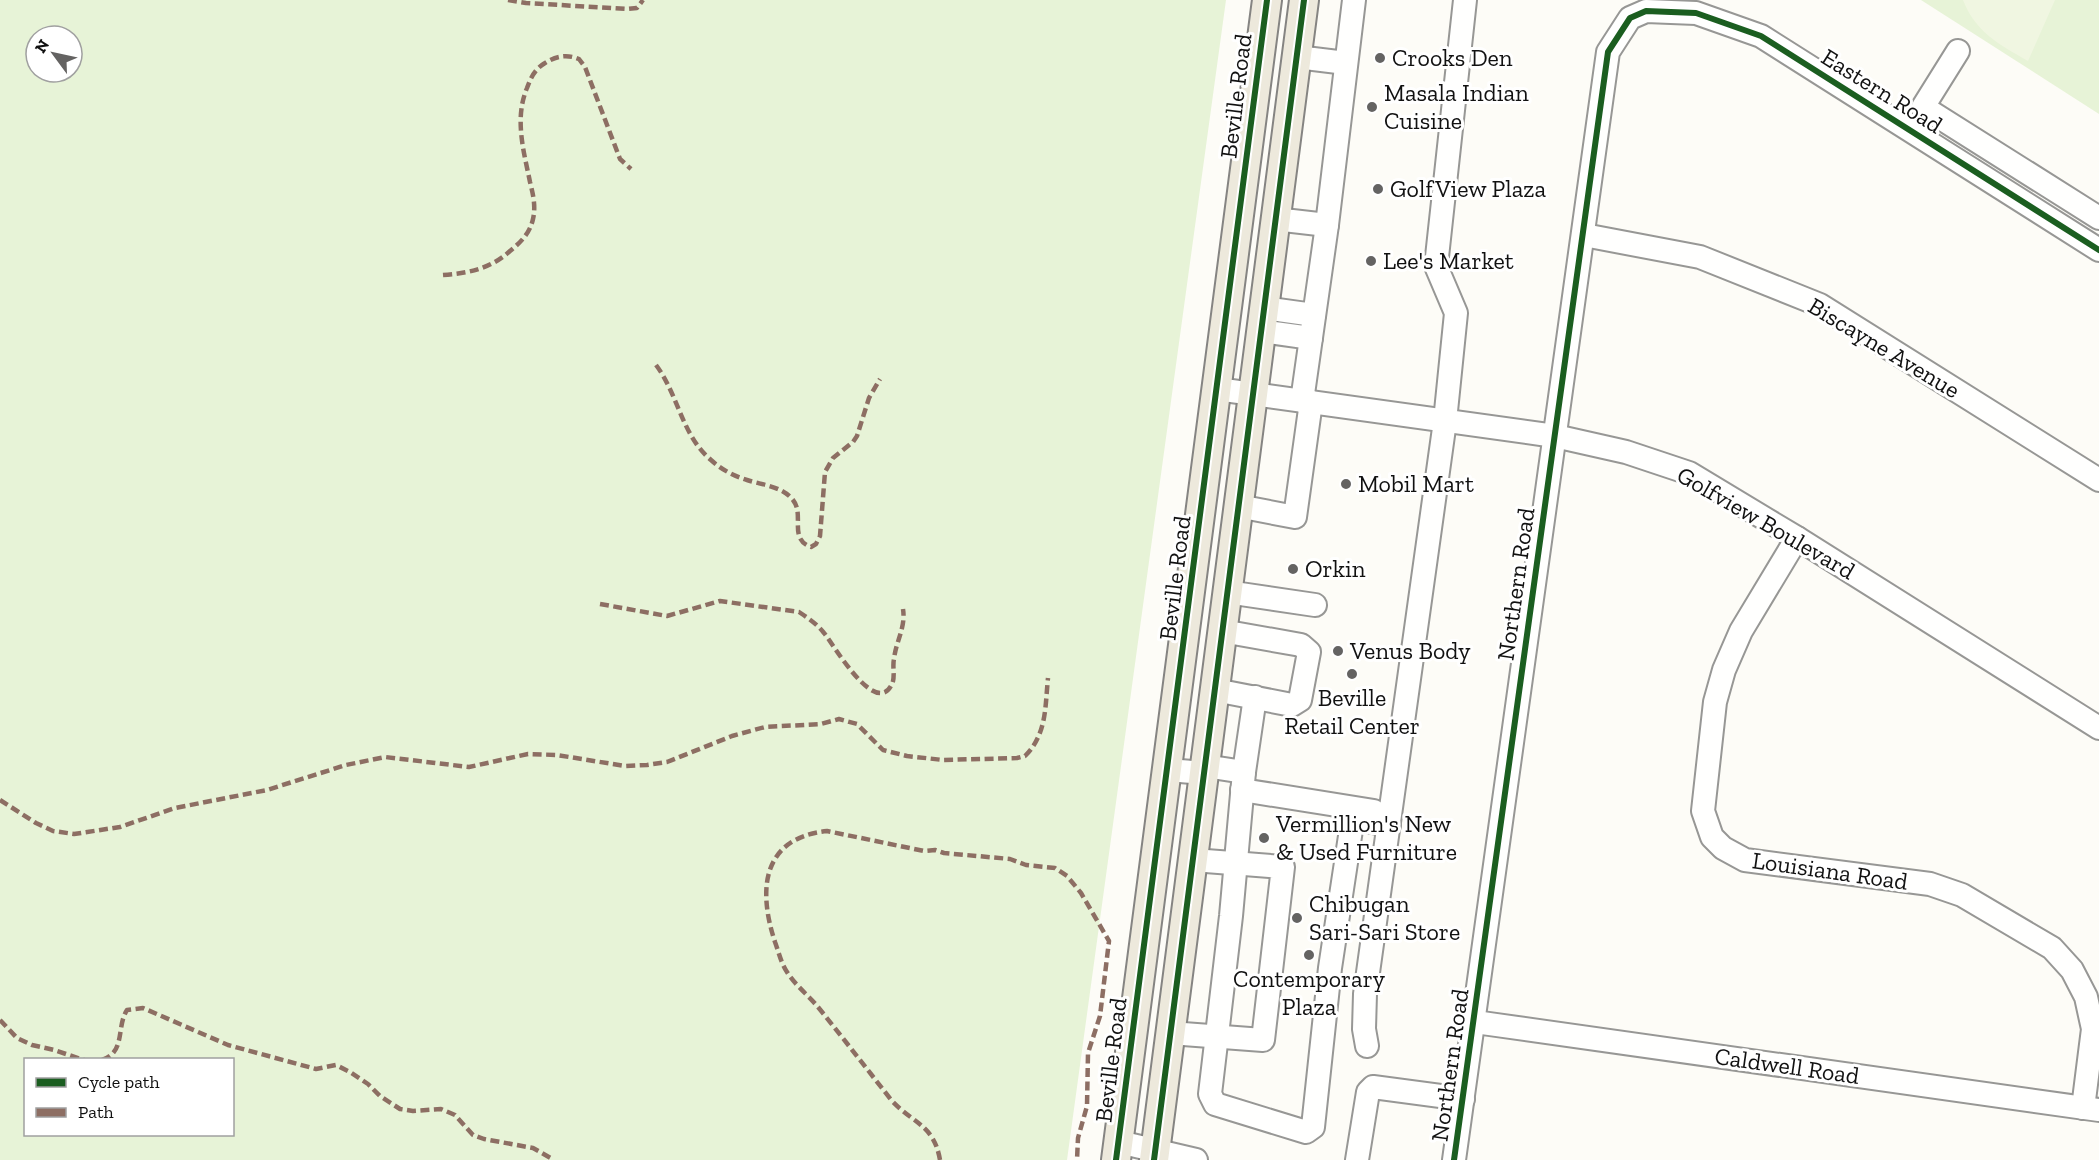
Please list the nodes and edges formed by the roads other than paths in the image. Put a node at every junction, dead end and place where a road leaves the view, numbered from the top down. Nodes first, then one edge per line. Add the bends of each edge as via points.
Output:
1 (1267, 0) edge
2 (1304, 0) edge
3 (1354, 0) edge
4 (1466, 0) edge
5 (1630, 18) joint
6 (1958, 51) dead end
7 (1297, 57) junction
8 (1346, 63) junction
9 (1932, 113) junction
10 (1918, 136) junction
11 (2030, 174) junction
12 (2015, 197) junction
13 (2099, 218) edge
14 (1275, 219) junction
15 (1326, 225) junction
16 (1584, 235) junction
17 (2097, 244) edge
18 (1263, 320) junction
19 (1312, 327) junction
20 (1217, 389) junction
21 (1253, 394) junction
22 (1306, 401) junction
23 (1445, 421) junction
24 (1555, 436) junction
25 (2099, 480) edge
26 (1238, 506) junction
27 (1797, 538) junction
28 (1227, 592) junction
29 (1315, 605) dead end
30 (1222, 631) junction
31 (1215, 690) junction
32 (1255, 697) junction
33 (2099, 728) edge
34 (1204, 769) junction
35 (1168, 770) junction
36 (1243, 781) junction
37 (1390, 819) junction
38 (1193, 860) junction
39 (1236, 864) junction
40 (1475, 1022) junction
41 (1170, 1033) junction
42 (1216, 1037) junction
43 (1367, 1046) dead end
44 (1463, 1099) junction
45 (2091, 1109) edge
46 (1118, 1151) edge
47 (1155, 1155) edge
48 (1196, 1160) edge
49 (1357, 1160) edge
50 (1454, 1160) edge

1 - 20 main road, Beville Road
2 - 7 main road
3 - 8 street
4 - 23 street via 1436,266 1456,313
5 - 10 street, Eastern Road via 1646,11 1696,13 1761,36
5 - 16 street, Northern Road via 1608,52
6 - 9 street via 1923,107
7 - 8 street
7 - 14 main road
8 - 15 street
9 - 10 street
9 - 11 street
10 - 12 street, Eastern Road
11 - 12 street
11 - 13 street
12 - 17 street, Eastern Road
14 - 15 street
14 - 18 main road
15 - 19 street
16 - 24 street, Northern Road
16 - 25 street, Biscayne Avenue via 1700,257 1820,305
18 - 19 street
18 - 21 main road
19 - 22 street
20 - 21 street, Golfview Boulevard
20 - 35 main road, Beville Road
21 - 22 street, Golfview Boulevard
21 - 26 main road
22 - 23 street, Golfview Boulevard
22 - 26 street via 1295,517
23 - 24 street, Golfview Boulevard
23 - 37 street
24 - 27 street, Golfview Boulevard via 1626,452 1689,473
24 - 40 street, Northern Road
26 - 28 main road
27 - 33 street, Golfview Boulevard
27 - 45 street, Louisiana Road via 1741,631 1724,670 1715,702 1703,811 1712,837 1745,860 1930,884 1962,895 2052,948 2072,970 2086,997 2093,1029
28 - 29 street
28 - 30 main road
30 - 31 main road
30 - 32 street via 1301,645 1309,652 1300,700 1292,705
31 - 32 street
31 - 34 main road
32 - 36 street
34 - 35 street
34 - 36 street
34 - 38 main road
35 - 46 main road, Beville Road
36 - 37 street
36 - 39 street
37 - 42 street via 1355,819 1352,823 1312,1127 1306,1132 1215,1104 1210,1094
37 - 43 street via 1365,994
38 - 39 street
38 - 41 main road
39 - 42 street
39 - 42 street via 1283,867 1263,1040
40 - 44 street, Northern Road
40 - 45 street, Caldwell Road
41 - 42 street
41 - 47 main road
44 - 49 street via 1373,1087 1368,1092
44 - 50 street, Northern Road
46 - 47 street
47 - 48 street

